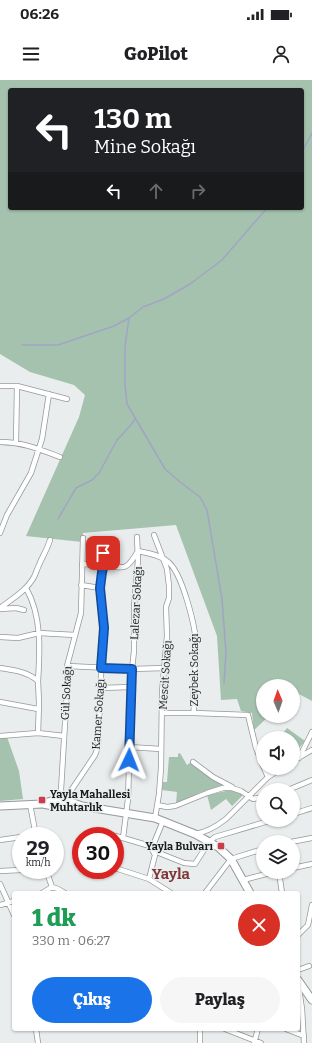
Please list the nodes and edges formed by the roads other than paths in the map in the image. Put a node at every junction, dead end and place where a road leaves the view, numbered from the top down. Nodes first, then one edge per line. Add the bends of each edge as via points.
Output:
1 (0, 386) edge
2 (17, 386) junction
3 (49, 394) junction
4 (67, 399) dead end
5 (0, 442) edge
6 (16, 442) junction
7 (39, 449) junction
8 (60, 457) dead end
9 (0, 533) edge
10 (154, 536) dead end
11 (137, 537) dead end
12 (83, 538) dead end
13 (50, 540) dead end
14 (100, 547) dead end
15 (138, 551) junction
16 (163, 559) junction
17 (82, 564) junction
18 (104, 565) junction
19 (81, 585) junction
20 (26, 588) junction
21 (100, 588) junction
22 (0, 608) edge
23 (24, 610) dead end
24 (39, 633) junction
25 (75, 635) junction
26 (0, 637) edge
27 (67, 666) junction
28 (0, 668) edge
29 (101, 668) junction
30 (164, 668) junction
31 (132, 669) junction
32 (38, 681) junction
33 (132, 687) junction
34 (100, 688) junction
35 (0, 702) edge
36 (38, 709) junction
37 (162, 713) junction
38 (194, 713) junction
39 (312, 732) edge
40 (38, 733) junction
41 (0, 736) edge
42 (64, 736) junction
43 (129, 747) junction
44 (256, 748) edge
45 (161, 749) junction
46 (312, 750) edge
47 (300, 756) edge
48 (300, 757) edge
49 (193, 762) dead end
50 (271, 775) edge
51 (268, 777) joint
52 (312, 780) edge
53 (300, 785) edge
54 (236, 789) junction
55 (248, 796) junction
56 (256, 798) edge
57 (64, 801) junction
58 (30, 804) junction
59 (42, 804) junction
60 (157, 805) junction
61 (0, 806) edge
62 (82, 806) junction
63 (312, 808) edge
64 (300, 812) edge
65 (127, 813) junction
66 (155, 818) junction
67 (163, 821) junction
68 (256, 825) edge
69 (34, 827) edge
70 (124, 832) edge
71 (195, 834) junction
72 (12, 838) edge
73 (124, 838) edge
74 (312, 838) edge
75 (0, 840) edge
76 (300, 840) edge
77 (209, 842) junction
78 (153, 849) junction
79 (256, 851) edge
80 (231, 859) junction
81 (312, 864) edge
82 (300, 867) edge
83 (12, 870) edge
84 (0, 871) edge
85 (124, 871) edge
86 (256, 877) edge
87 (49, 879) edge
88 (149, 879) junction
89 (280, 879) edge
90 (243, 880) junction
91 (0, 884) edge
92 (52, 887) junction
93 (45, 891) edge
94 (62, 891) edge
95 (169, 891) edge
96 (208, 891) edge
97 (249, 891) edge
98 (282, 891) edge
99 (12, 901) edge
100 (8, 902) junction
101 (0, 905) edge
102 (312, 905) edge
103 (12, 911) edge
104 (310, 925) edge
105 (300, 933) edge
106 (309, 966) dead end
107 (300, 969) edge
108 (300, 984) edge
109 (312, 1000) edge
110 (300, 1008) edge
111 (36, 1031) edge
112 (200, 1031) edge
113 (229, 1031) edge
114 (257, 1031) edge
115 (291, 1031) edge
116 (304, 1036) junction
117 (254, 1042) edge
118 (38, 1043) edge
119 (200, 1043) edge
120 (261, 1043) edge
121 (304, 1043) edge

1 - 2 street
2 - 3 street
2 - 6 street
3 - 4 street
3 - 7 street
5 - 6 street
6 - 7 street
7 - 8 street
7 - 9 street via 31,473 7,515
10 - 16 street, Mescit Sokağı
11 - 15 street, Lalezar Sokağı
12 - 17 street, Gül Sokağı
13 - 20 street via 34,577
14 - 18 street, Kamer Sokağı
15 - 16 street, Zeybek Sokağı
15 - 18 street via 128,566 117,568
15 - 31 street, Lalezar Sokağı
16 - 30 street, Mescit Sokağı via 169,586
16 - 38 street, Zeybek Sokağı via 176,570 182,583 194,630
17 - 18 street
17 - 19 street, Gül Sokağı
18 - 21 street, Kamer Sokağı
19 - 21 street
19 - 25 street, Gül Sokağı via 81,613
20 - 22 street
20 - 24 street via 34,608
21 - 29 street, Kamer Sokağı via 104,628
22 - 23 street
24 - 25 street
24 - 26 street via 18,638
24 - 32 street
25 - 27 street, Gül Sokağı
27 - 29 street
27 - 42 street, Gül Sokağı
28 - 32 street via 23,672
29 - 31 street
29 - 34 street, Kamer Sokağı
30 - 31 street
30 - 37 street, Mescit Sokağı
31 - 33 street, Lalezar Sokağı
32 - 36 street
33 - 34 street
33 - 43 street, Lalezar Sokağı
34 - 57 street, Kamer Sokağı via 98,746 95,755
35 - 36 street
36 - 40 street
37 - 38 street
37 - 45 street, Mescit Sokağı
38 - 44 street via 248,715
39 - 47 street
40 - 41 street
40 - 42 street
42 - 57 street, Gül Sokağı via 61,790
43 - 45 street
43 - 65 street, Lalezar Sokağı
45 - 60 street, Mescit Sokağı
46 - 48 street
49 - 54 street via 213,777
50 - 51 street
51 - 55 street
52 - 53 street
54 - 55 street
54 - 60 street via 219,789 175,806
55 - 56 street
55 - 71 street via 226,819 203,833
57 - 59 main road
57 - 62 main road
58 - 59 main road
58 - 61 main road
58 - 69 street
59 - 62 main road via 58,807
60 - 66 street, Mescit Sokağı
62 - 65 main road
63 - 64 street
65 - 66 main road
65 - 70 street, Lalezar Sokağı
66 - 67 main road
67 - 71 main road
67 - 78 street
68 - 77 street via 215,837
71 - 77 main road
72 - 75 street
73 - 78 street
74 - 76 street
77 - 78 street via 195,864 184,863
77 - 80 main road
78 - 88 street via 155,855
79 - 80 street
80 - 90 main road
80 - 96 street
81 - 82 street
83 - 84 street
85 - 88 street
86 - 90 street
87 - 92 street
88 - 95 street
89 - 98 street
90 - 97 main road
91 - 100 street
92 - 93 street
92 - 94 street
99 - 100 street
100 - 101 street
100 - 103 street
102 - 104 street
104 - 105 street
106 - 107 street
108 - 109 main road
110 - 116 street
111 - 118 street
112 - 119 street
113 - 117 street
114 - 117 street
115 - 116 street
116 - 121 street
117 - 120 street

